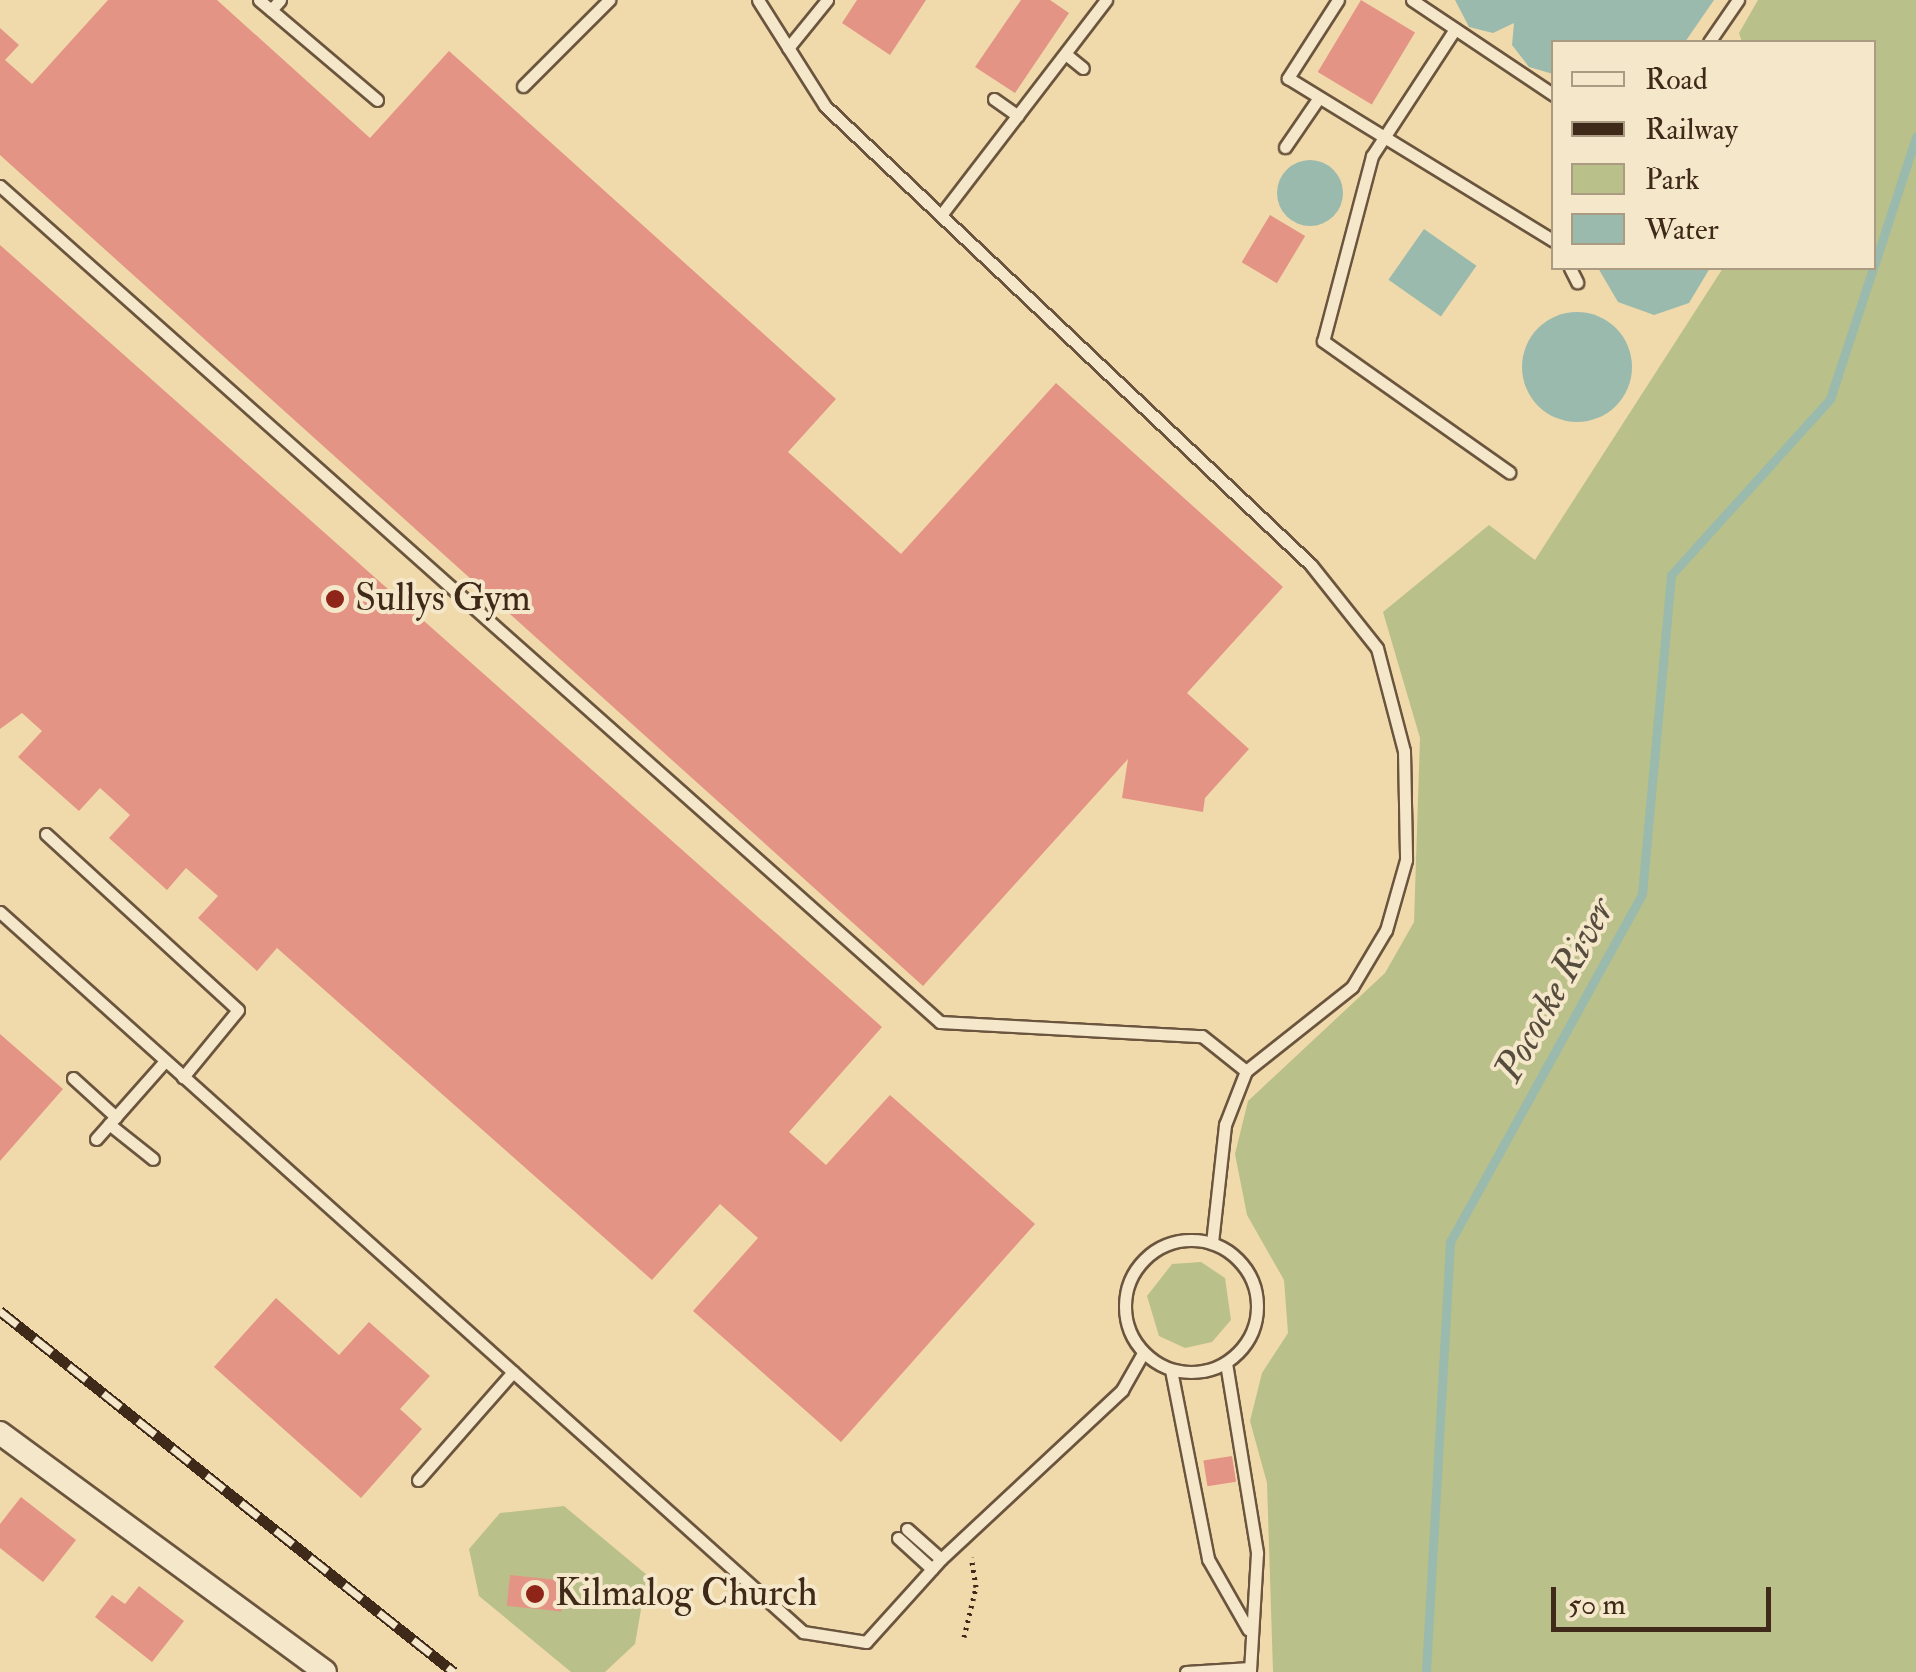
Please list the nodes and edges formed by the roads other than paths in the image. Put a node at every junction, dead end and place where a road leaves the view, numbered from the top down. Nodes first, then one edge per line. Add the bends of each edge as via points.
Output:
1 (260, 0) edge
2 (609, 0) edge
3 (758, 0) edge
4 (827, 0) edge
5 (1106, 0) edge
6 (1338, 0) edge
7 (1412, 0) edge
8 (1738, 0) edge
9 (276, 5) edge
10 (1455, 29) junction
11 (1709, 40) edge
12 (788, 48) junction
13 (1068, 56) junction
14 (1084, 68) dead end
15 (523, 86) dead end
16 (1551, 93) edge
17 (994, 99) dead end
18 (1318, 99) junction
19 (378, 100) dead end
20 (1018, 116) junction
21 (1388, 133) junction
22 (1285, 147) dead end
23 (0, 186) edge
24 (941, 215) junction
25 (1551, 239) edge
26 (1571, 270) edge
27 (1577, 282) dead end
28 (1510, 472) dead end
29 (46, 834) dead end
30 (0, 912) edge
31 (165, 1061) junction
32 (1246, 1071) junction
33 (183, 1077) junction
34 (73, 1078) dead end
35 (113, 1120) junction
36 (96, 1139) dead end
37 (152, 1159) dead end
38 (1212, 1243) junction
39 (1143, 1353) junction
40 (1226, 1364) junction
41 (1171, 1370) junction
42 (513, 1372) junction
43 (0, 1433) edge
44 (418, 1480) dead end
45 (941, 1558) junction
46 (932, 1569) junction
47 (1248, 1630) junction
48 (1250, 1670) edge
49 (326, 1672) edge
50 (1186, 1672) edge

1 - 9 lane
2 - 15 lane
3 - 12 lane
4 - 12 lane
5 - 13 lane
6 - 18 lane via 1288,78
7 - 10 lane
8 - 11 lane
9 - 19 lane
10 - 16 lane
10 - 21 lane
12 - 24 lane via 825,106
13 - 14 lane
13 - 20 lane
17 - 20 lane
18 - 21 lane via 1354,124
18 - 22 lane
20 - 24 lane
21 - 25 lane
21 - 28 lane via 1372,156 1323,342
23 - 32 lane via 940,1022 1202,1036
24 - 32 lane via 1311,565 1376,648 1404,751 1406,860 1386,930 1352,987
26 - 27 lane
29 - 33 lane via 238,1010
30 - 31 lane
31 - 33 lane
31 - 35 lane
32 - 38 lane via 1225,1126
33 - 42 lane
34 - 35 lane
35 - 36 lane
35 - 37 lane
38 - 39 lane via 1168,1244 1134,1271 1124,1314
38 - 40 lane via 1246,1269 1257,1309 1242,1350
39 - 41 lane
39 - 45 lane via 1122,1390
40 - 41 lane
40 - 47 lane via 1257,1553
41 - 47 lane via 1208,1559
42 - 44 lane
42 - 46 lane via 803,1632 866,1642
43 - 49 street
45 - 46 lane
45 - 46 lane via 903,1534
47 - 48 lane
48 - 50 lane

